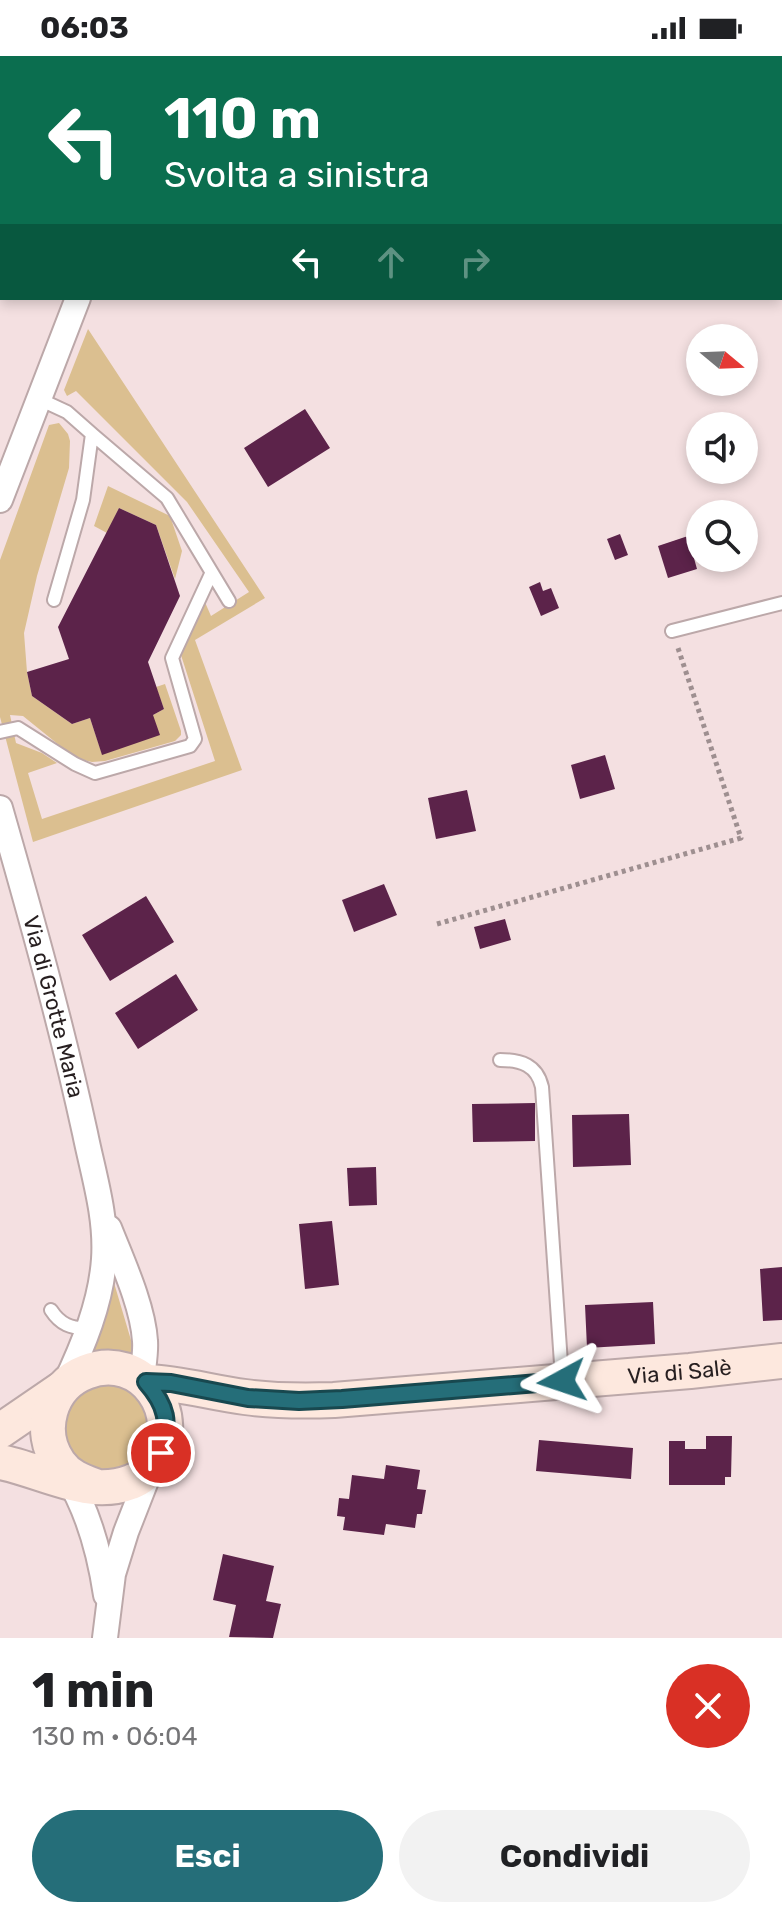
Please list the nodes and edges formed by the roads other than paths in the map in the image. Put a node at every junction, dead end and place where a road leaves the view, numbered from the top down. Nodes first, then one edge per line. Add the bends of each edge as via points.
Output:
1 (77, 300) edge
2 (39, 399) junction
3 (92, 434) junction
4 (0, 500) edge
5 (211, 574) junction
6 (54, 600) dead end
7 (229, 601) dead end
8 (782, 603) edge
9 (672, 631) road end
10 (0, 732) edge
11 (0, 808) edge
12 (500, 1060) dead end
13 (101, 1207) junction
14 (51, 1310) dead end
15 (88, 1328) junction
16 (782, 1361) edge
17 (153, 1381) junction
18 (562, 1381) junction
19 (62, 1388) junction
20 (0, 1431) edge
21 (0, 1462) edge
22 (151, 1468) junction
23 (75, 1478) junction
24 (108, 1605) junction
25 (105, 1638) edge

1 - 2 street
2 - 3 lane via 67,412
2 - 4 street
3 - 5 lane via 167,498
3 - 6 lane via 83,500
5 - 7 lane
5 - 10 lane via 172,658 195,739 190,746 95,773 18,728
8 - 9 lane
11 - 13 street, Via di Grotte Maria
12 - 18 lane via 530,1066 542,1087
13 - 15 street, Via di Grotte Maria via 104,1258
13 - 17 street, Via di Grotte Maria via 133,1292
14 - 15 lane via 63,1324
15 - 19 street, Via di Grotte Maria
16 - 18 main road, Via di Salè
17 - 18 main road, Via di Salè via 299,1401
17 - 19 main road via 111,1368 92,1369
17 - 22 main road via 167,1434
19 - 20 main road
19 - 23 main road via 47,1427 50,1447
21 - 23 main road
22 - 23 main road via 135,1481 115,1487
22 - 24 street via 119,1554
23 - 24 street
24 - 25 street

